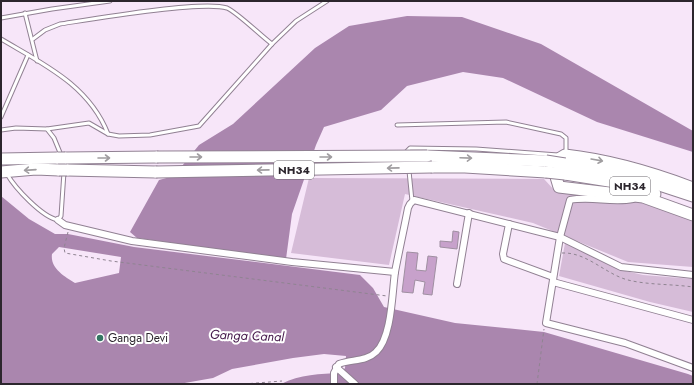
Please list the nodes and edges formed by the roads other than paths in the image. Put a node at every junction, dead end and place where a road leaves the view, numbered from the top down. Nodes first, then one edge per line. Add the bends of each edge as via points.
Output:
1 (110, 1) edge
2 (328, 1) edge
3 (25, 14) junction
4 (1, 18) edge
5 (1, 39) edge
6 (33, 39) junction
7 (272, 44) junction
8 (28, 55) junction
9 (37, 60) junction
10 (1, 117) edge
11 (397, 125) dead end
12 (47, 129) junction
13 (1, 130) edge
14 (108, 134) junction
15 (408, 158) dead end
16 (1, 159) edge
17 (564, 162) junction
18 (62, 164) junction
19 (409, 165) dead end
20 (3, 172) edge
21 (693, 188) edge
22 (693, 196) edge
23 (643, 197) junction
24 (412, 201) junction
25 (693, 207) edge
26 (469, 213) junction
27 (693, 215) edge
28 (58, 220) junction
29 (509, 224) junction
30 (560, 237) junction
31 (396, 272) junction
32 (693, 275) edge
33 (553, 279) junction
34 (457, 284) dead end
35 (693, 320) edge
36 (693, 368) edge
37 (335, 370) junction
38 (334, 384) edge
39 (355, 384) edge

1 - 3 lane
2 - 7 lane via 296,21
3 - 4 lane
3 - 6 lane
5 - 8 lane
6 - 7 lane via 45,30 60,24 184,6 214,6 227,8
6 - 9 lane
7 - 14 lane via 199,126 150,135
8 - 9 lane
8 - 10 lane
9 - 14 lane via 74,84 91,104
11 - 17 lane via 506,122 561,134 566,138
12 - 13 lane
12 - 14 lane via 85,123 94,125
12 - 18 lane via 54,138
15 - 17 lane via 408,149 476,149
16 - 18 highway, NH34
18 -> 17 highway, NH34, bridge via 157,157 427,156
17 -> 18 highway, NH34, bridge via 546,172 465,167 156,172
17 -> 21 highway via 620,164 654,173
17 - 22 highway, NH34 via 629,175
17 - 23 highway via 560,158 556,177 559,187
17 - 25 highway, NH34
18 -> 20 highway, NH34
18 - 28 lane via 64,182 61,216
19 - 24 lane
20 - 28 lane via 30,202
23 - 27 highway
23 - 30 street via 620,201 581,198 570,200
24 - 26 street via 418,200
24 - 31 street via 408,208
26 - 29 street
26 - 34 street
28 - 31 street via 66,225 132,240 292,262
29 - 30 street
29 - 33 street via 504,259
30 - 32 street via 621,267
30 - 33 street
31 - 37 street via 387,329 377,351 361,360 338,364
33 - 35 street
33 - 36 street via 546,323 625,344
37 - 38 street
37 - 39 street

